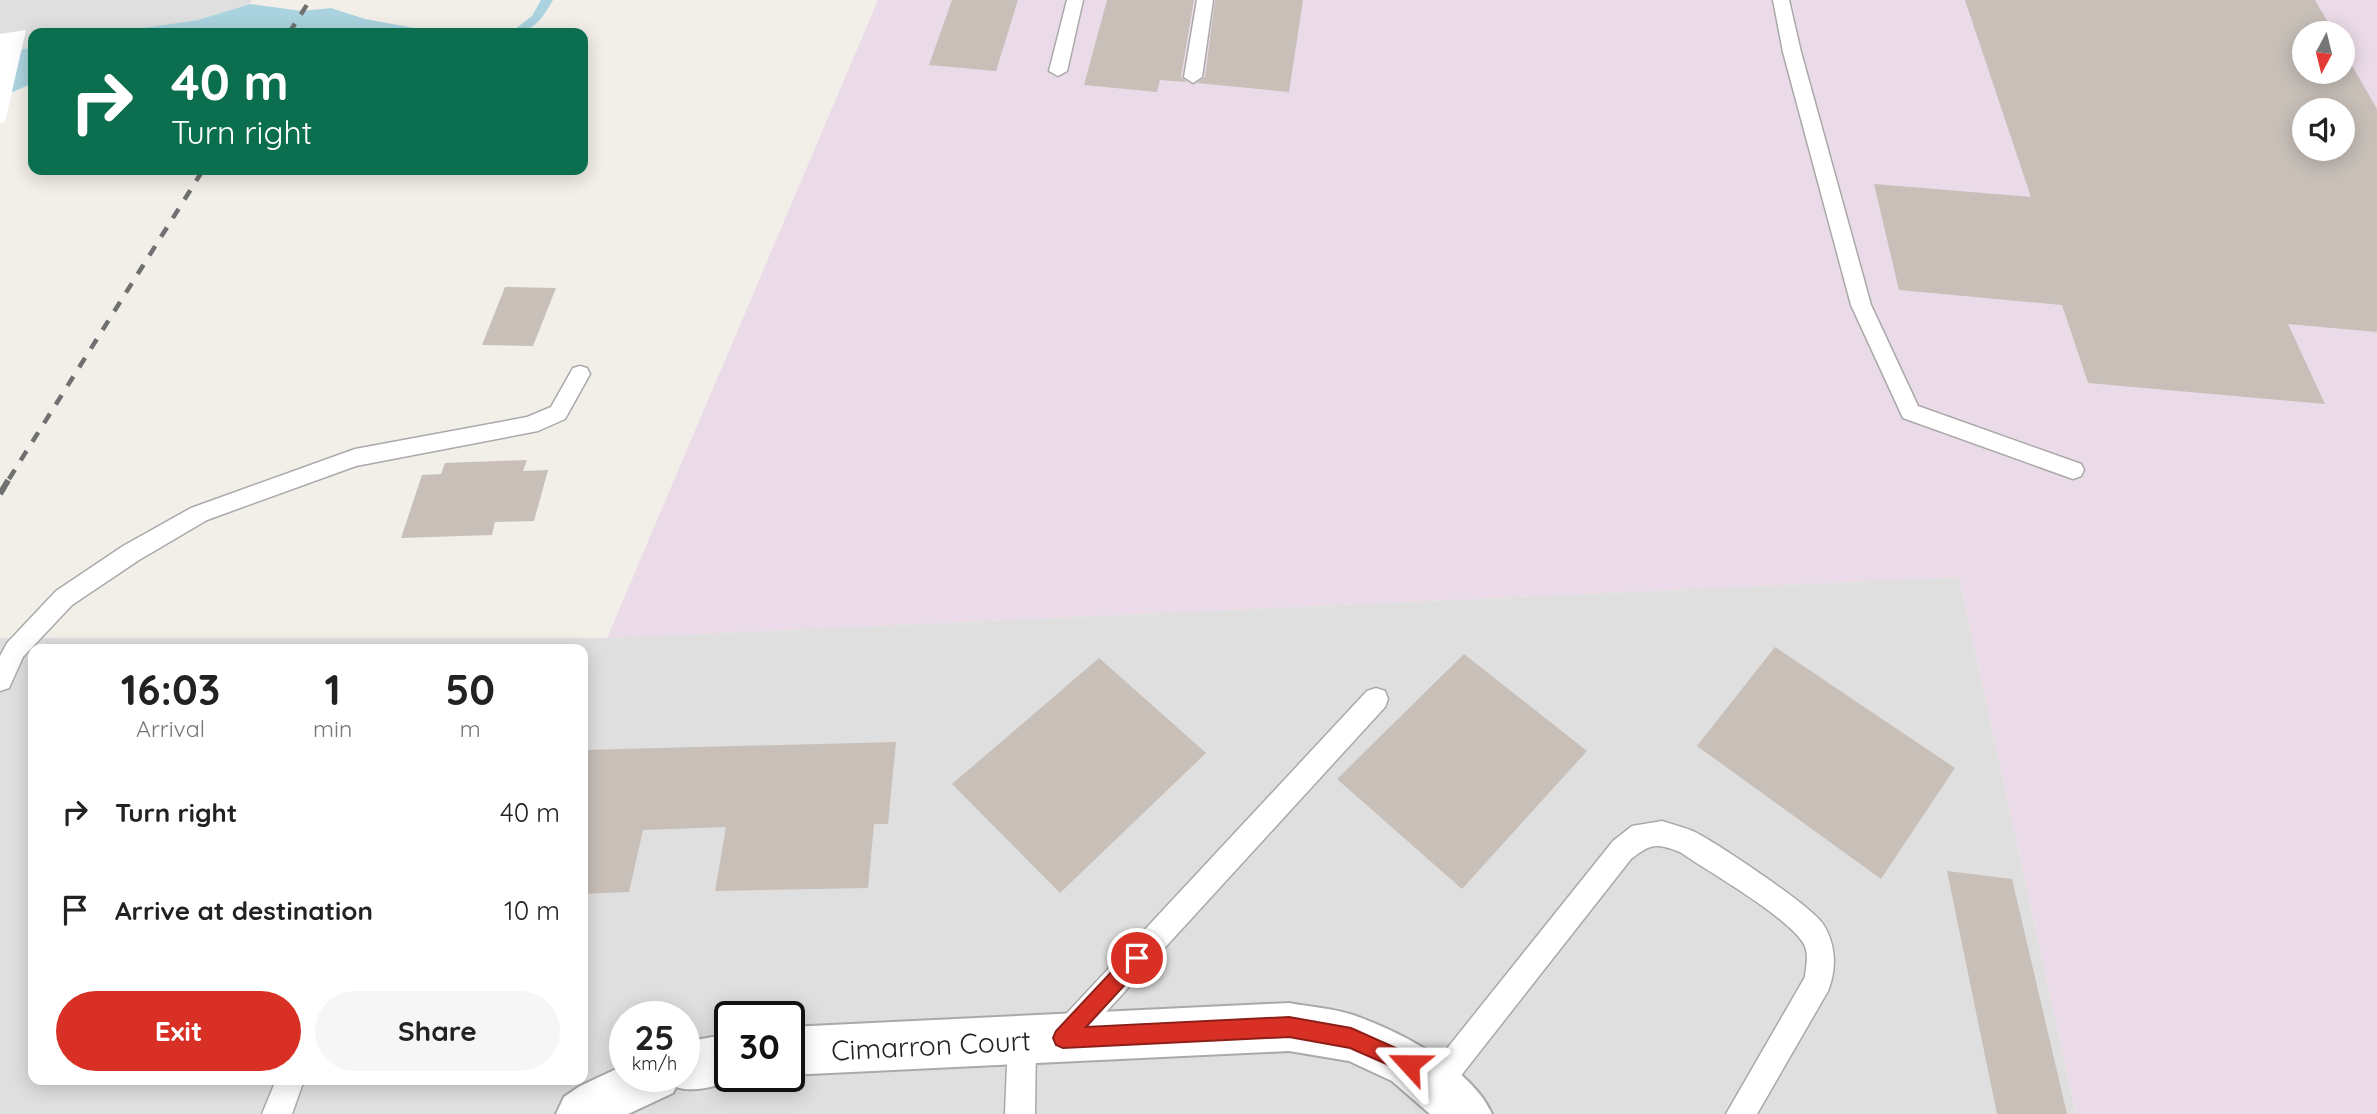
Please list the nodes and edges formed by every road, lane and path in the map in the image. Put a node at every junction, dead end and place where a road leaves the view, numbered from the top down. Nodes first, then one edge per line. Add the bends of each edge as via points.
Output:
1 (1075, 0) edge
2 (1205, 0) edge
3 (1781, 0) edge
4 (1058, 71) dead end
5 (1193, 77) dead end
6 (580, 374) dead end
7 (2073, 470) dead end
8 (0, 680) edge
9 (1376, 699) dead end
10 (1043, 1039) junction
11 (805, 1051) edge
12 (288, 1085) edge
13 (621, 1092) edge
14 (1451, 1100) edge
15 (277, 1114) edge
16 (581, 1114) edge
17 (1020, 1114) edge
18 (1741, 1114) edge

1 - 4 lane
2 - 5 lane
3 - 7 lane via 1861,305 1910,412
6 - 8 lane via 558,413 530,425 355,458 199,514 64,598 15,650
9 - 10 lane
10 - 11 street, Cimarron Court
10 - 14 street, Cimarron Court via 1289,1027 1351,1038 1409,1064
10 - 17 lane
12 - 15 lane
13 - 16 street
14 - 18 lane via 1622,850 1641,835 1662,833 1688,842 1788,909 1813,933 1821,954 1818,981

